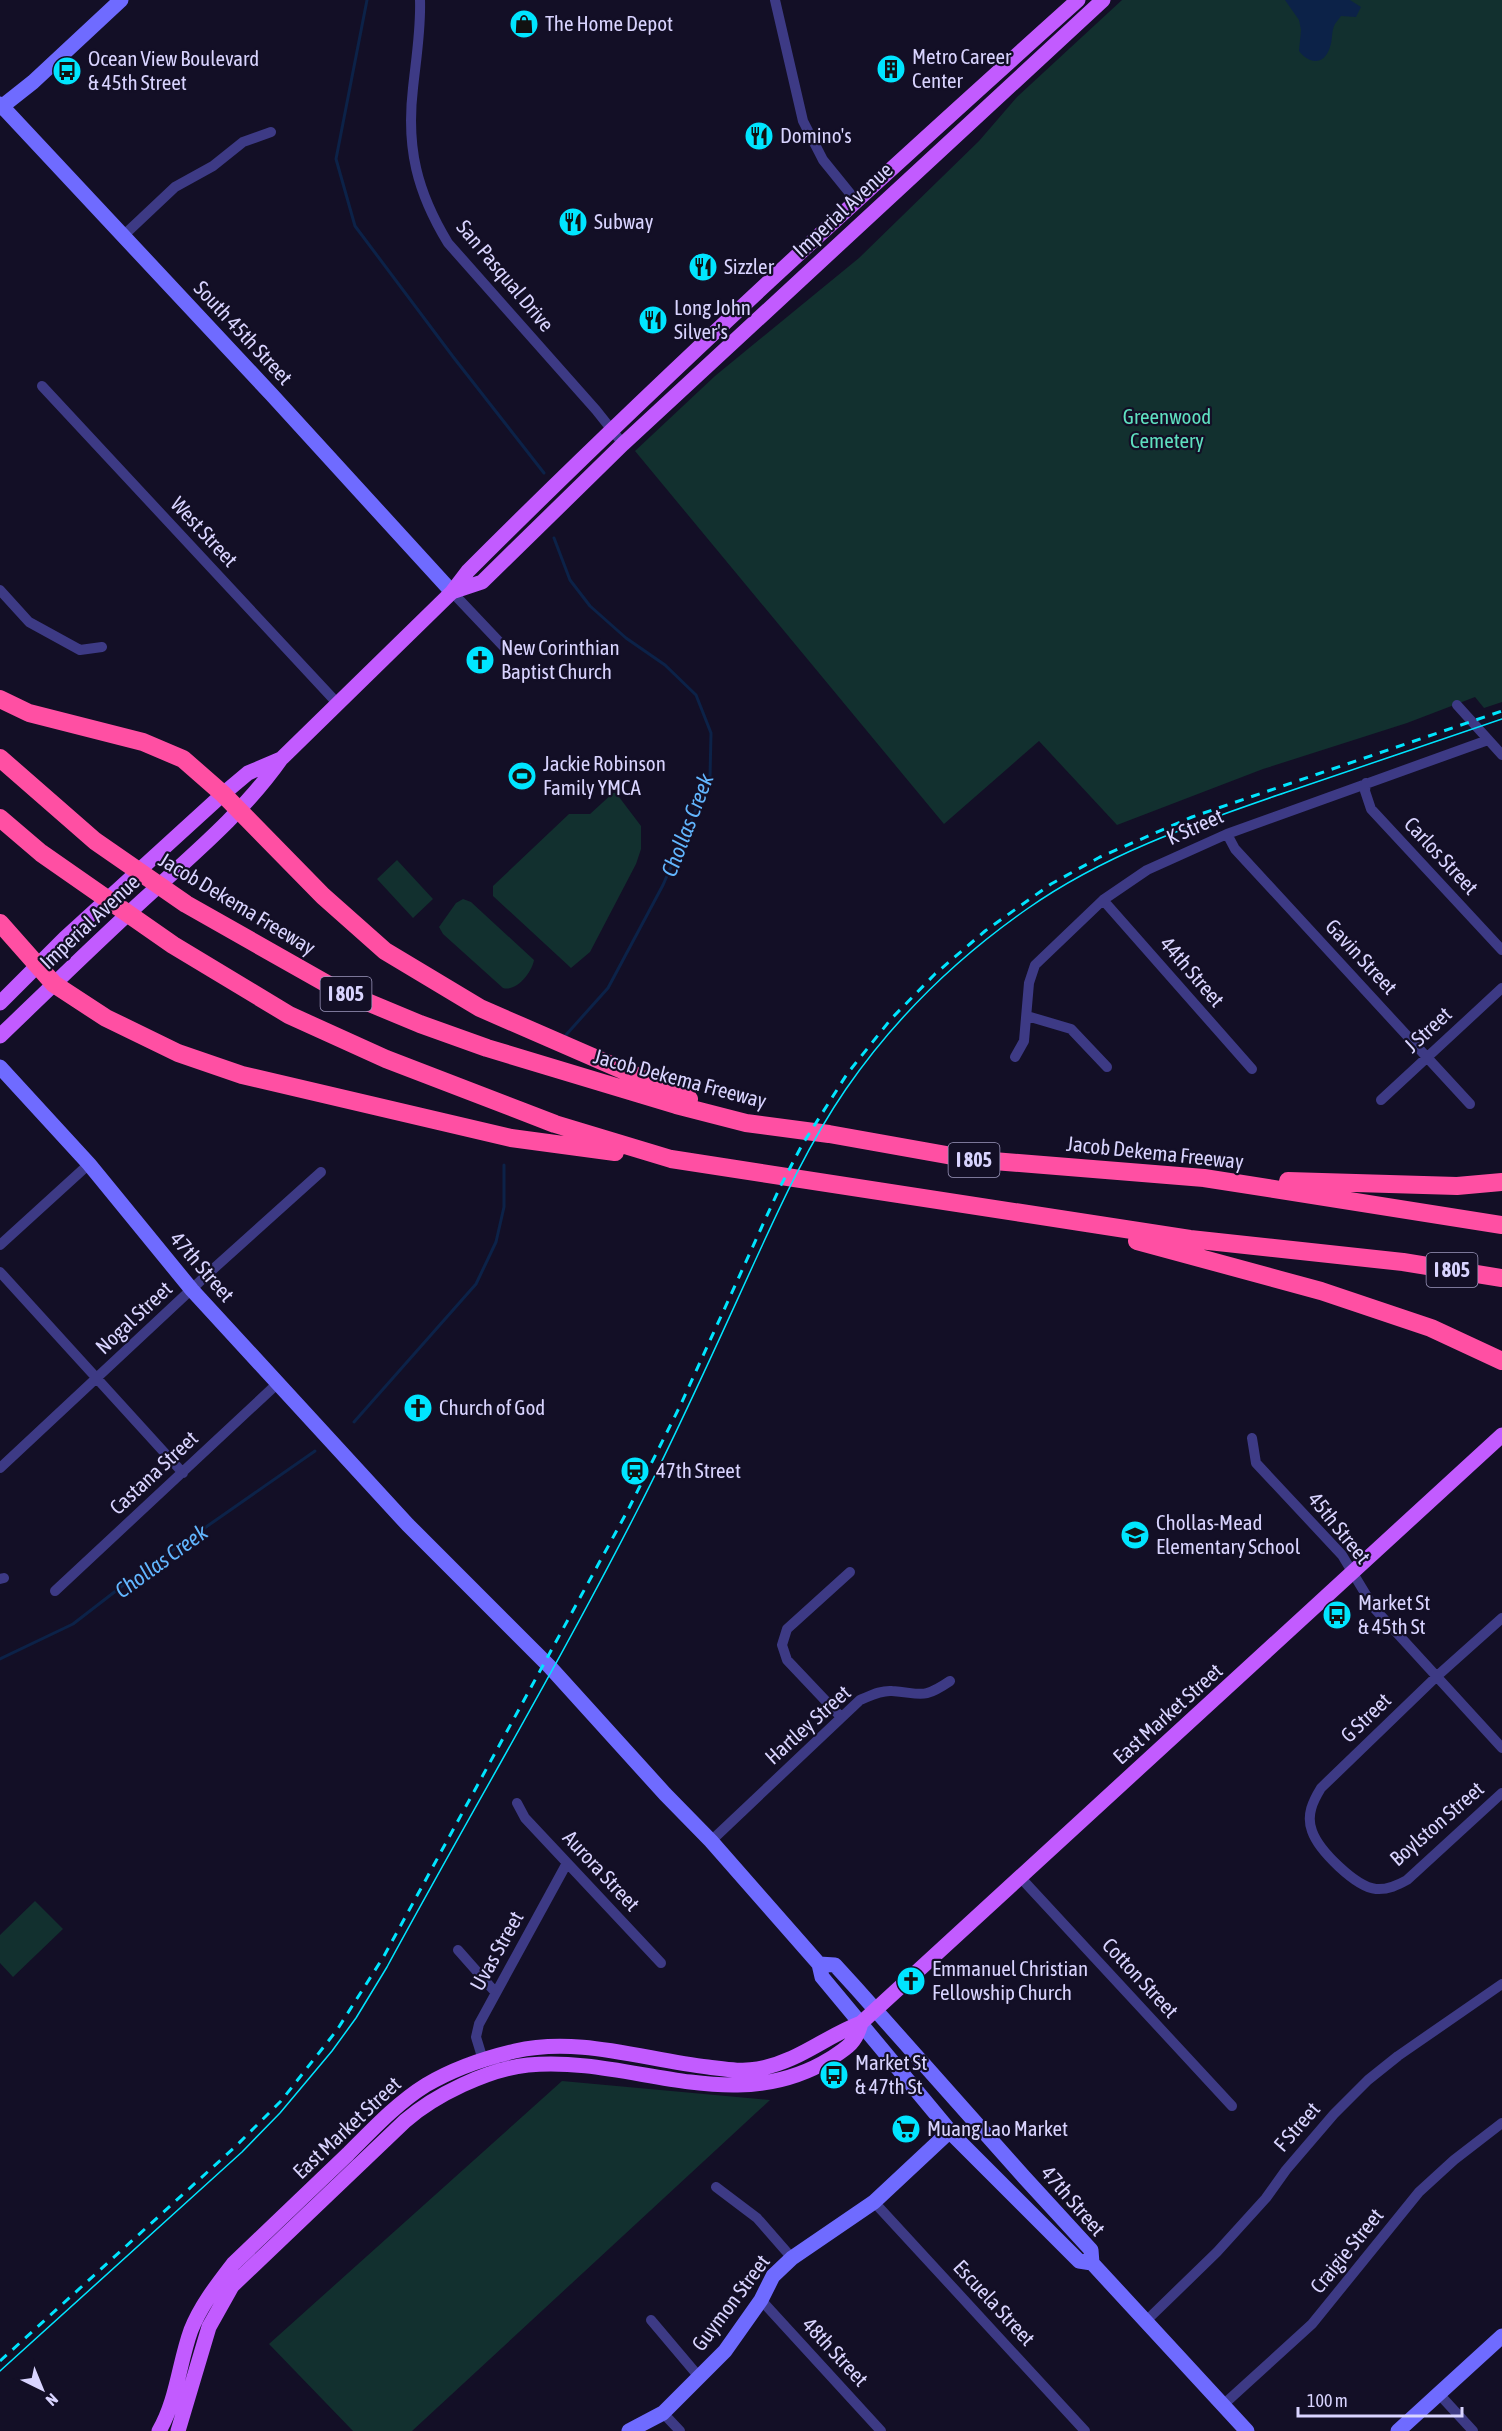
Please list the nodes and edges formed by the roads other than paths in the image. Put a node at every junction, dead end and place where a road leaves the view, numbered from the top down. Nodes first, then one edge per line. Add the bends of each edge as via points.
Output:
1 (121, 0) edge
2 (420, 0) edge
3 (775, 0) edge
4 (1078, 0) edge
5 (1103, 0) edge
6 (1, 106) edge
7 (271, 132) dead end
8 (856, 202) junction
9 (123, 236) junction
10 (42, 386) dead end
11 (611, 429) junction
12 (623, 444) junction
13 (0, 590) edge
14 (452, 592) junction
15 (102, 647) dead end
16 (522, 651) dead end
17 (0, 699) edge
18 (338, 704) junction
19 (1457, 705) dead end
20 (1488, 740) junction
21 (1502, 755) edge
22 (0, 758) edge
23 (281, 759) junction
24 (1366, 783) junction
25 (223, 794) junction
26 (238, 810) junction
27 (0, 818) edge
28 (1227, 834) junction
29 (1103, 900) junction
30 (0, 923) edge
31 (1502, 950) edge
32 (38, 964) junction
33 (54, 984) junction
34 (1502, 988) edge
35 (0, 1003) edge
36 (1027, 1016) junction
37 (0, 1036) edge
38 (1015, 1057) dead end
39 (1427, 1058) junction
40 (1107, 1066) dead end
41 (0, 1067) edge
42 (1252, 1069) dead end
43 (1381, 1100) dead end
44 (1470, 1104) dead end
45 (746, 1123) junction
46 (671, 1159) junction
47 (89, 1164) junction
48 (321, 1172) dead end
49 (1204, 1178) junction
50 (1502, 1182) edge
51 (1044, 1215) junction
52 (1502, 1225) edge
53 (0, 1245) edge
54 (1403, 1262) junction
55 (0, 1272) edge
56 (1502, 1278) edge
57 (1502, 1285) edge
58 (192, 1290) junction
59 (1502, 1361) edge
60 (97, 1378) junction
61 (278, 1383) junction
62 (1502, 1435) edge
63 (1252, 1438) dead end
64 (0, 1468) edge
65 (183, 1473) junction
66 (850, 1572) dead end
67 (1353, 1574) junction
68 (54, 1591) dead end
69 (1502, 1618) edge
70 (1436, 1677) junction
71 (950, 1681) dead end
72 (841, 1717) junction
73 (1502, 1748) edge
74 (1502, 1793) edge
75 (517, 1803) dead end
76 (711, 1841) junction
77 (1336, 1862) joint
78 (567, 1863) junction
79 (1020, 1877) junction
80 (458, 1950) dead end
81 (661, 1963) dead end
82 (819, 1964) junction
83 (1502, 1984) edge
84 (496, 1993) junction
85 (876, 2010) junction
86 (861, 2023) junction
87 (483, 2060) junction
88 (1232, 2106) dead end
89 (417, 2111) junction
90 (1502, 2123) edge
91 (950, 2131) junction
92 (716, 2187) dead end
93 (874, 2202) junction
94 (792, 2258) junction
95 (1092, 2263) junction
96 (761, 2300) junction
97 (651, 2320) dead end
98 (1146, 2321) junction
99 (1502, 2336) edge
100 (700, 2378) junction
101 (1439, 2394) junction
102 (1223, 2405) junction
103 (663, 2413) junction
104 (159, 2431) edge
105 (178, 2431) edge
106 (629, 2431) edge
107 (680, 2431) edge
108 (881, 2431) edge
109 (1085, 2431) edge
110 (1247, 2431) edge
111 (1398, 2431) edge
112 (1473, 2431) edge

1 - 6 main road via 33,82
2 - 11 street, San Pasqual Drive via 411,120 415,169 432,217 448,243
3 - 8 street via 803,121 823,160
4 - 8 main road, Imperial Avenue
5 - 12 main road, Imperial Avenue
6 - 9 main road, South 45th Street
7 - 9 street via 243,142 213,166 175,187
8 - 11 main road, Imperial Avenue
9 - 14 main road, South 45th Street
10 - 18 street, West Street
11 - 12 street, San Pasqual Drive
11 - 14 main road, Imperial Avenue via 468,571
12 - 14 main road, Imperial Avenue via 482,582
13 - 15 street via 29,622 80,650
14 - 16 street via 506,650
14 - 18 main road, Imperial Avenue
17 - 25 highway via 29,713 153,746 183,759
18 - 23 main road, Imperial Avenue
19 - 20 street
20 - 21 street
20 - 24 street, K Street
22 - 45 highway, Jacob Dekema Freeway / I 805 via 95,841 186,903 336,989 487,1048
23 - 25 main road, Imperial Avenue via 248,773
23 - 26 main road, Imperial Avenue
24 - 28 street, K Street
24 - 31 street, Carlos Street via 1371,809
25 - 26 highway
25 - 32 main road, Imperial Avenue
26 - 33 main road, Imperial Avenue
26 - 45 highway via 323,896 385,951 420,973 480,1008
27 - 46 highway, I 805 via 41,853 173,945 289,1015 386,1059 555,1124
28 - 29 street, K Street via 1147,870
28 - 39 street, Gavin Street via 1235,849
29 - 36 street, K Street via 1035,965 1029,983
29 - 42 street, 44th Street
30 - 32 highway
32 - 33 highway
32 - 35 main road, Imperial Avenue
33 - 37 main road, Imperial Avenue
33 - 46 highway via 106,1018 178,1053 242,1075 511,1138
34 - 39 street, J Street
36 - 38 street, K Street via 1024,1041
36 - 40 street via 1071,1029
39 - 43 street, J Street
39 - 44 street, Gavin Street
41 - 47 main road, 47th Street
45 - 49 highway, Jacob Dekema Freeway / I 805 via 969,1159
46 - 51 highway, I 805
47 - 53 street
47 - 58 main road, 47th Street
48 - 58 street, Nogal Street
49 - 50 highway via 1457,1186
49 - 52 highway, Jacob Dekema Freeway / I 805
51 - 54 highway, I 805 via 1190,1239
51 - 59 highway via 1321,1291 1431,1328
54 - 56 highway, I 805
54 - 57 highway
55 - 60 street
58 - 60 street, Nogal Street
58 - 61 main road, 47th Street
60 - 64 street, Nogal Street
60 - 65 street
61 - 65 street, Castana Street
61 - 76 main road, 47th Street via 408,1525 550,1667
62 - 67 main road, East Market Street
63 - 67 street, 45th Street via 1256,1463 1342,1555
65 - 68 street, Castana Street
66 - 72 street via 787,1629 782,1645 787,1660
67 - 70 street, 45th Street via 1374,1608
67 - 79 main road, East Market Street
69 - 70 street, G Street
70 - 73 street, 45th Street
70 - 77 street, G Street via 1321,1788 1311,1804 1311,1830
71 - 72 street, Hartley Street via 931,1694 881,1692 860,1700
72 - 76 street, Hartley Street
74 - 77 street, Boylston Street via 1407,1880 1392,1888 1365,1886
75 - 78 street, Aurora Street via 525,1818
76 - 82 main road, 47th Street
78 - 81 street, Aurora Street
78 - 84 street, Uvas Street
79 - 85 main road, East Market Street
79 - 88 street, Cotton Street
80 - 84 street
82 - 85 main road, 47th Street via 835,1965
82 - 86 main road, 47th Street via 822,1977
83 - 98 street, F Street via 1368,2080 1334,2114 1217,2252
84 - 87 street, Uvas Street via 476,2037
85 - 86 main road, East Market Street
85 - 95 main road, 47th Street via 1091,2250
86 - 87 main road, East Market Street via 797,2057 758,2069 692,2066 566,2046 517,2050
86 - 89 main road, East Market Street via 858,2038 844,2050 821,2064 768,2084 726,2087 567,2064 526,2065 488,2075
86 - 91 main road, 47th Street
87 - 89 main road via 481,2067 434,2091
87 - 104 main road, East Market Street via 443,2076 408,2098 233,2264 211,2292 195,2322
89 - 105 main road, East Market Street via 232,2286 209,2326
90 - 102 street, Craigie Street via 1419,2192 1312,2325
91 - 93 main road, Guymon Street
91 - 95 main road, 47th Street via 1079,2261
92 - 94 street via 757,2218
93 - 94 main road, Guymon Street
93 - 109 street, Escuela Street
94 - 96 main road, Guymon Street via 773,2276
95 - 98 main road, 47th Street
96 - 100 main road, Guymon Street
96 - 108 street, 48th Street
97 - 100 street
98 - 102 main road, 47th Street
99 - 101 main road
100 - 103 main road, Guymon Street
101 - 111 main road
101 - 112 street
102 - 110 main road, 47th Street
103 - 106 main road, Guymon Street
103 - 107 street

